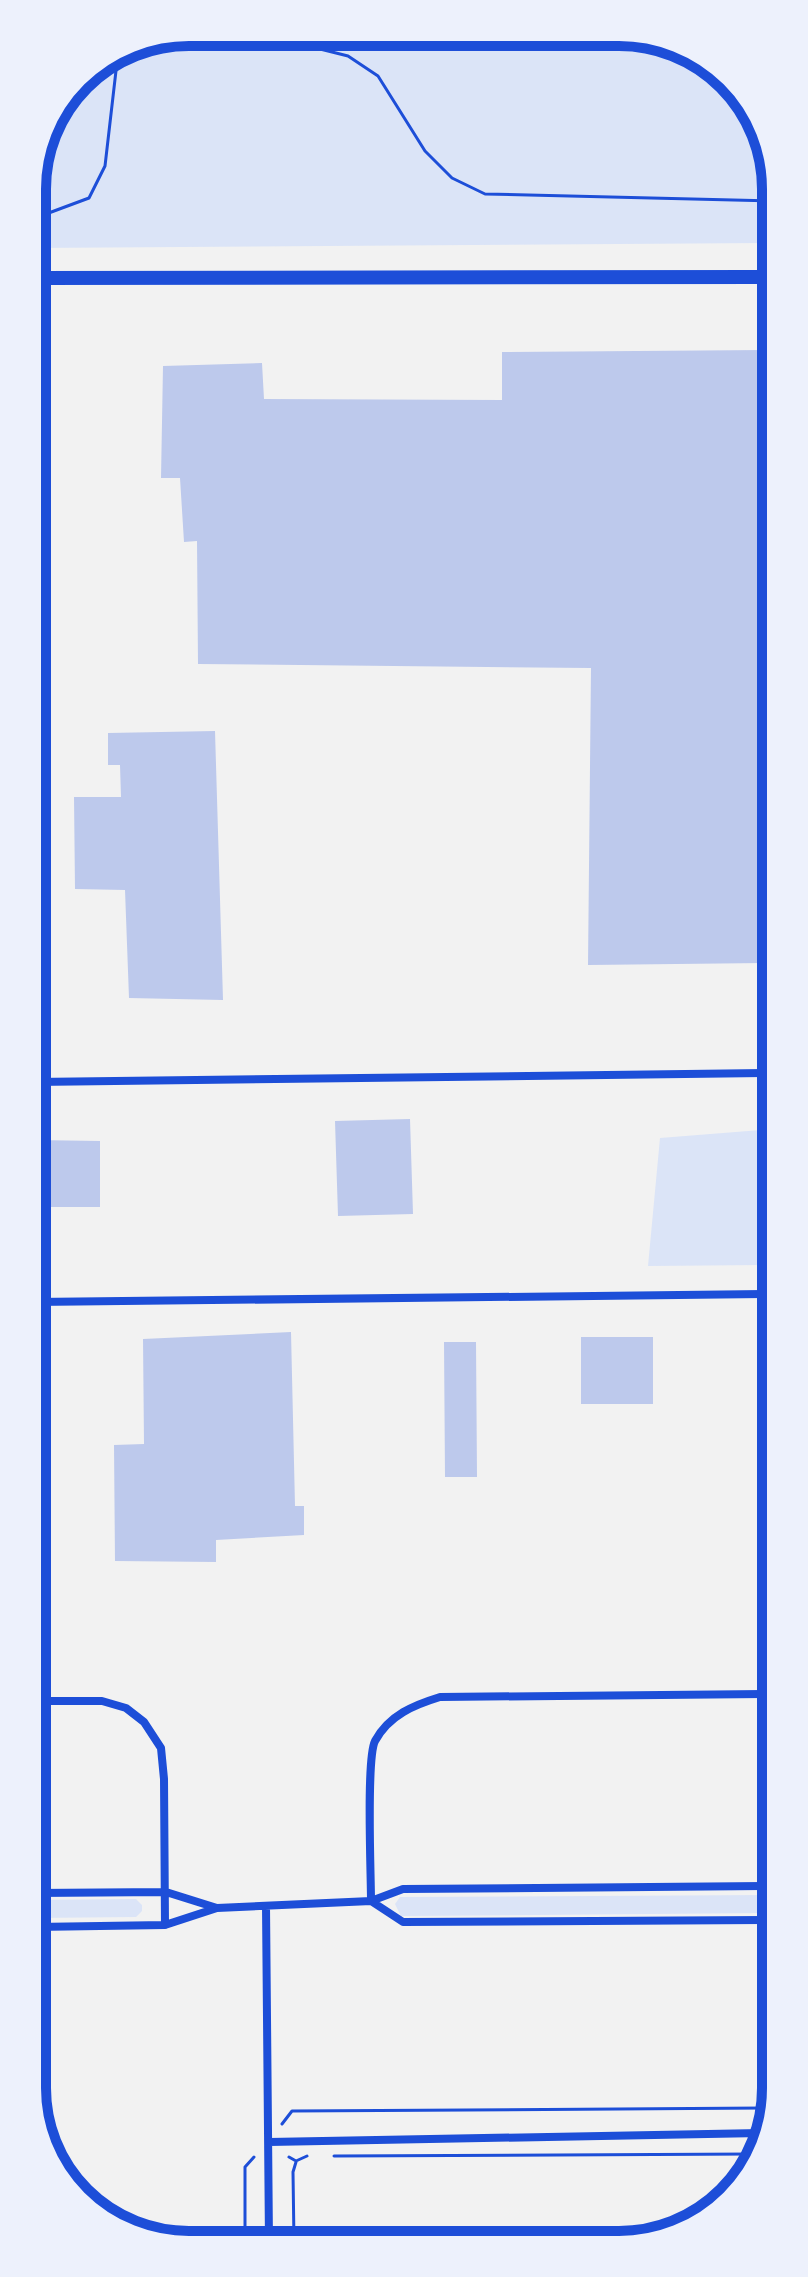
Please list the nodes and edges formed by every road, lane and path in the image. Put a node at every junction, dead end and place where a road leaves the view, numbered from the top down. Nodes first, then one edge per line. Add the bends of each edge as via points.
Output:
1 (223, 46) edge
2 (117, 66) edge
3 (762, 201) edge
4 (46, 214) edge
5 (762, 277) edge
6 (46, 278) edge
7 (762, 1073) edge
8 (46, 1082) edge
9 (762, 1294) edge
10 (46, 1302) edge
11 (762, 1694) edge
12 (46, 1701) edge
13 (762, 1886) edge
14 (166, 1892) junction
15 (46, 1893) edge
16 (371, 1901) junction
17 (266, 1906) junction
18 (217, 1908) junction
19 (762, 1920) edge
20 (165, 1925) junction
21 (46, 1927) edge
22 (754, 2133) edge
23 (269, 2142) junction
24 (296, 2161) dead end
25 (245, 2231) edge
26 (269, 2231) edge
27 (294, 2231) edge

1 - 3 path via 320,49 348,56 378,76 425,151 452,178 485,194
2 - 4 path via 105,166 89,198
5 - 6 main road
7 - 8 street
9 - 10 street
11 - 16 street via 440,1697 411,1706 384,1727 371,1752
12 - 14 street via 102,1701 126,1708 144,1722 161,1748
13 - 16 street via 403,1889
14 - 15 street
14 - 18 street
14 - 20 street
16 - 17 street
16 - 19 street via 403,1922
17 - 18 street
17 - 23 street
18 - 20 street
20 - 21 street
22 - 23 street
23 - 25 path via 245,2167
23 - 26 street
24 - 27 path

